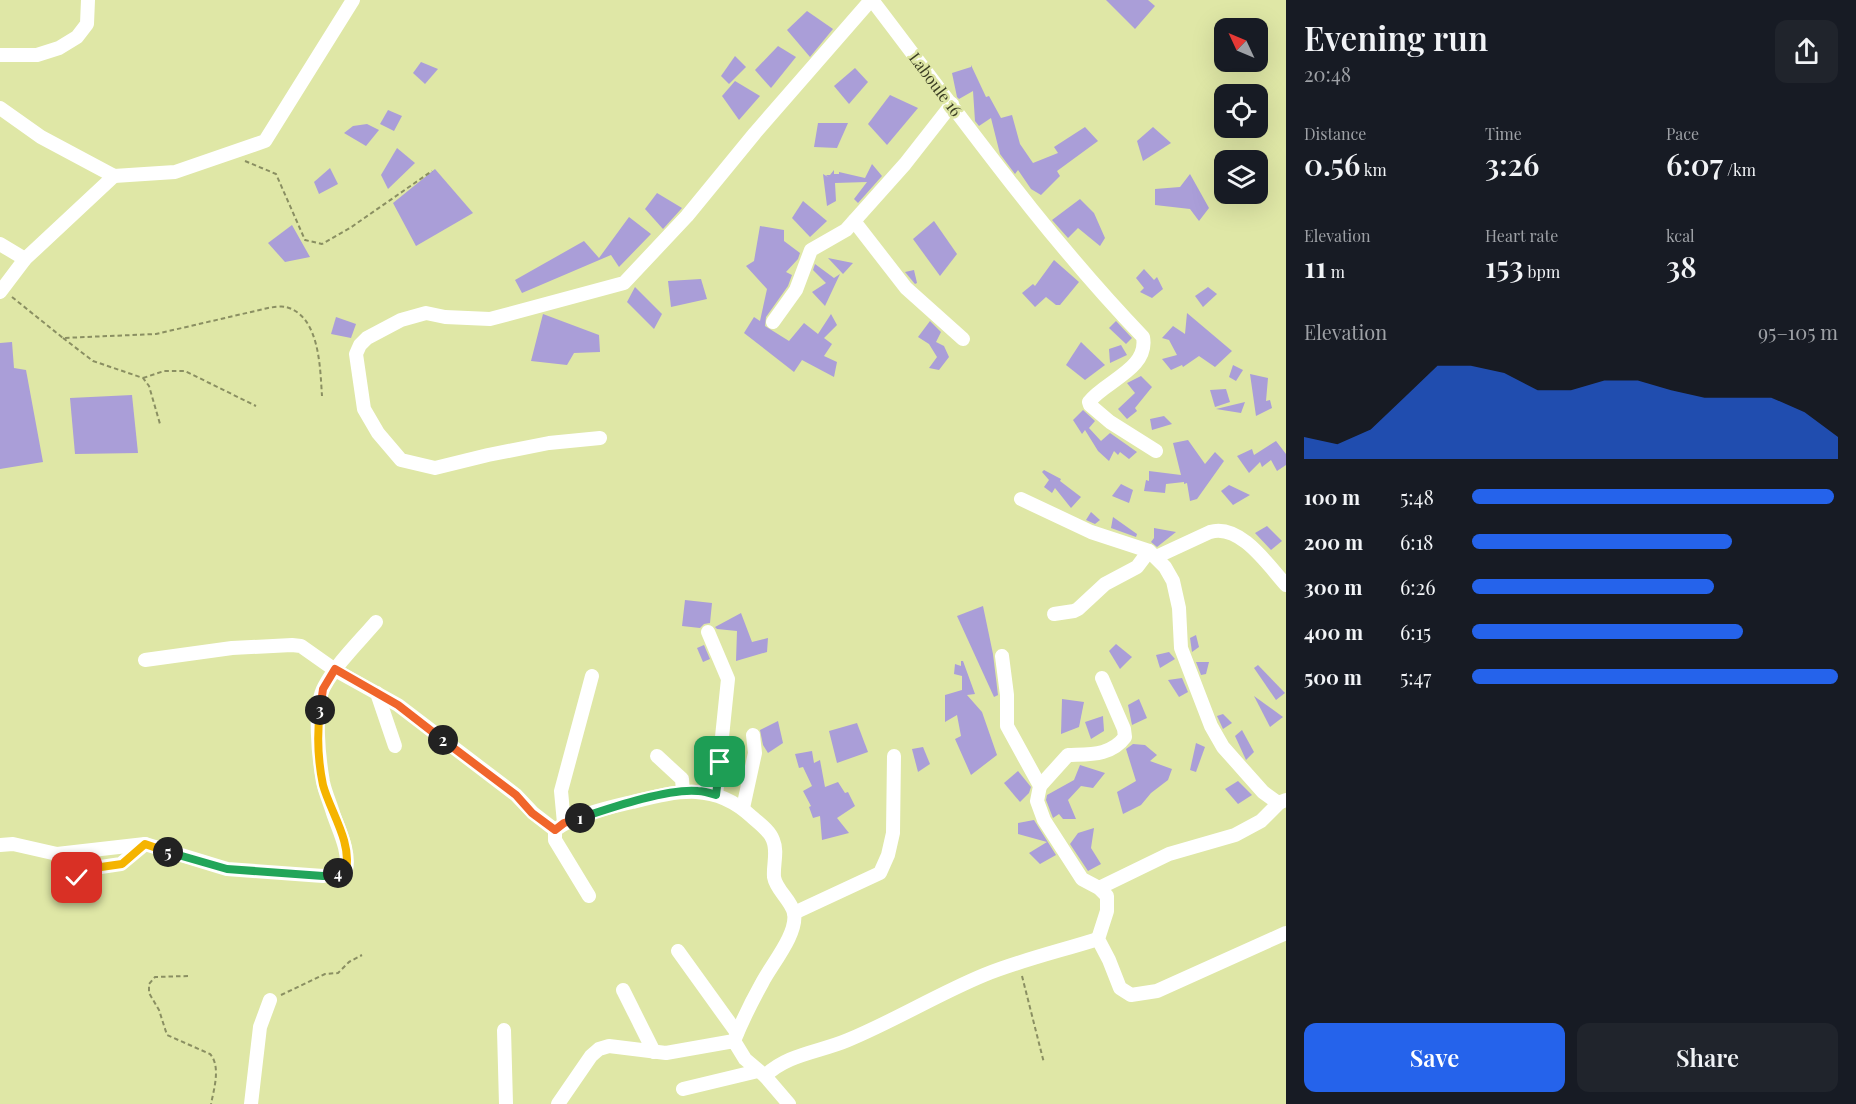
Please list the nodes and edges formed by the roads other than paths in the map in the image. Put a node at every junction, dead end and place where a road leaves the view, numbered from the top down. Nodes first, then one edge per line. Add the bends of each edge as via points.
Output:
1 (88, 0) edge
2 (353, 0) edge
3 (871, 0) edge
4 (0, 55) edge
5 (952, 104) junction
6 (0, 108) edge
7 (114, 176) junction
8 (854, 221) junction
9 (0, 244) edge
10 (25, 259) junction
11 (2, 291) edge
12 (773, 322) dead end
13 (963, 339) dead end
14 (600, 438) dead end
15 (1156, 451) dead end
16 (1021, 500) dead end
17 (1153, 554) junction
18 (1286, 585) edge
19 (1054, 614) dead end
20 (376, 622) dead end
21 (708, 632) dead end
22 (1002, 656) dead end
23 (145, 660) dead end
24 (335, 669) junction
25 (592, 676) dead end
26 (1102, 678) dead end
27 (377, 693) junction
28 (753, 735) dead end
29 (395, 746) dead end
30 (657, 756) dead end
31 (894, 756) dead end
32 (1040, 786) junction
33 (683, 791) junction
34 (716, 795) junction
35 (1283, 801) edge
36 (743, 808) junction
37 (559, 827) junction
38 (145, 844) junction
39 (0, 845) edge
40 (77, 878) dead end
41 (1099, 888) junction
42 (589, 896) dead end
43 (794, 913) junction
44 (1286, 933) edge
45 (1098, 939) junction
46 (678, 951) dead end
47 (623, 990) dead end
48 (270, 1000) road end
49 (504, 1030) dead end
50 (735, 1037) junction
51 (654, 1052) junction
52 (761, 1074) junction
53 (683, 1089) dead end
54 (251, 1104) edge
55 (506, 1104) edge
56 (558, 1104) edge
57 (789, 1104) edge

1 - 4 street via 87,24 77,37 37,55
2 - 7 street via 265,141 176,172
3 - 5 street, Laboule 16
3 - 14 street via 687,216 624,283 490,319 426,313 401,320 367,338 356,354 364,409 401,460 435,468 489,454
5 - 8 street
5 - 15 street, Laboule 16 via 998,168 1104,297 1143,337 1143,353 1132,367 1089,402 1110,422
6 - 7 street via 41,137
7 - 10 street
8 - 12 street via 811,250 796,290
8 - 13 street via 906,288
9 - 10 street
10 - 11 street
16 - 17 street via 1091,532
17 - 18 street via 1210,532 1228,531 1244,539
17 - 19 street via 1105,584 1078,609
17 - 35 street via 1173,581 1182,648 1211,726 1223,747 1263,792
20 - 24 street
21 - 34 street via 728,679
22 - 32 street via 1007,726
23 - 24 street via 232,648 292,645 301,646
24 - 27 street
24 - 38 street via 323,689 318,729 323,784 344,844 346,870 323,876 227,869
25 - 37 street via 561,791
26 - 32 street via 1125,737 1116,747 1098,754 1068,755
27 - 29 street
27 - 37 street via 516,795 532,813
28 - 36 street via 755,753
30 - 33 street via 682,779
31 - 43 street via 893,833 880,873
32 - 41 street via 1037,801 1044,820 1082,879
33 - 34 street
33 - 37 street via 615,807
34 - 36 street
35 - 41 street via 1261,821 1234,835 1169,854
36 - 43 street via 773,839 774,878
37 - 42 street via 555,840
38 - 39 street via 57,854 13,844
38 - 40 street via 122,864 94,868
41 - 45 street via 1107,896 1107,911
43 - 50 street via 786,943
44 - 45 street via 1157,991 1131,995 1120,988
45 - 52 street via 986,975 849,1040 811,1051
46 - 50 street
47 - 51 street
48 - 54 street via 260,1027
49 - 55 street
50 - 51 street via 666,1053
50 - 52 street via 745,1059
51 - 56 street via 609,1046 599,1049
52 - 53 street
52 - 57 street

